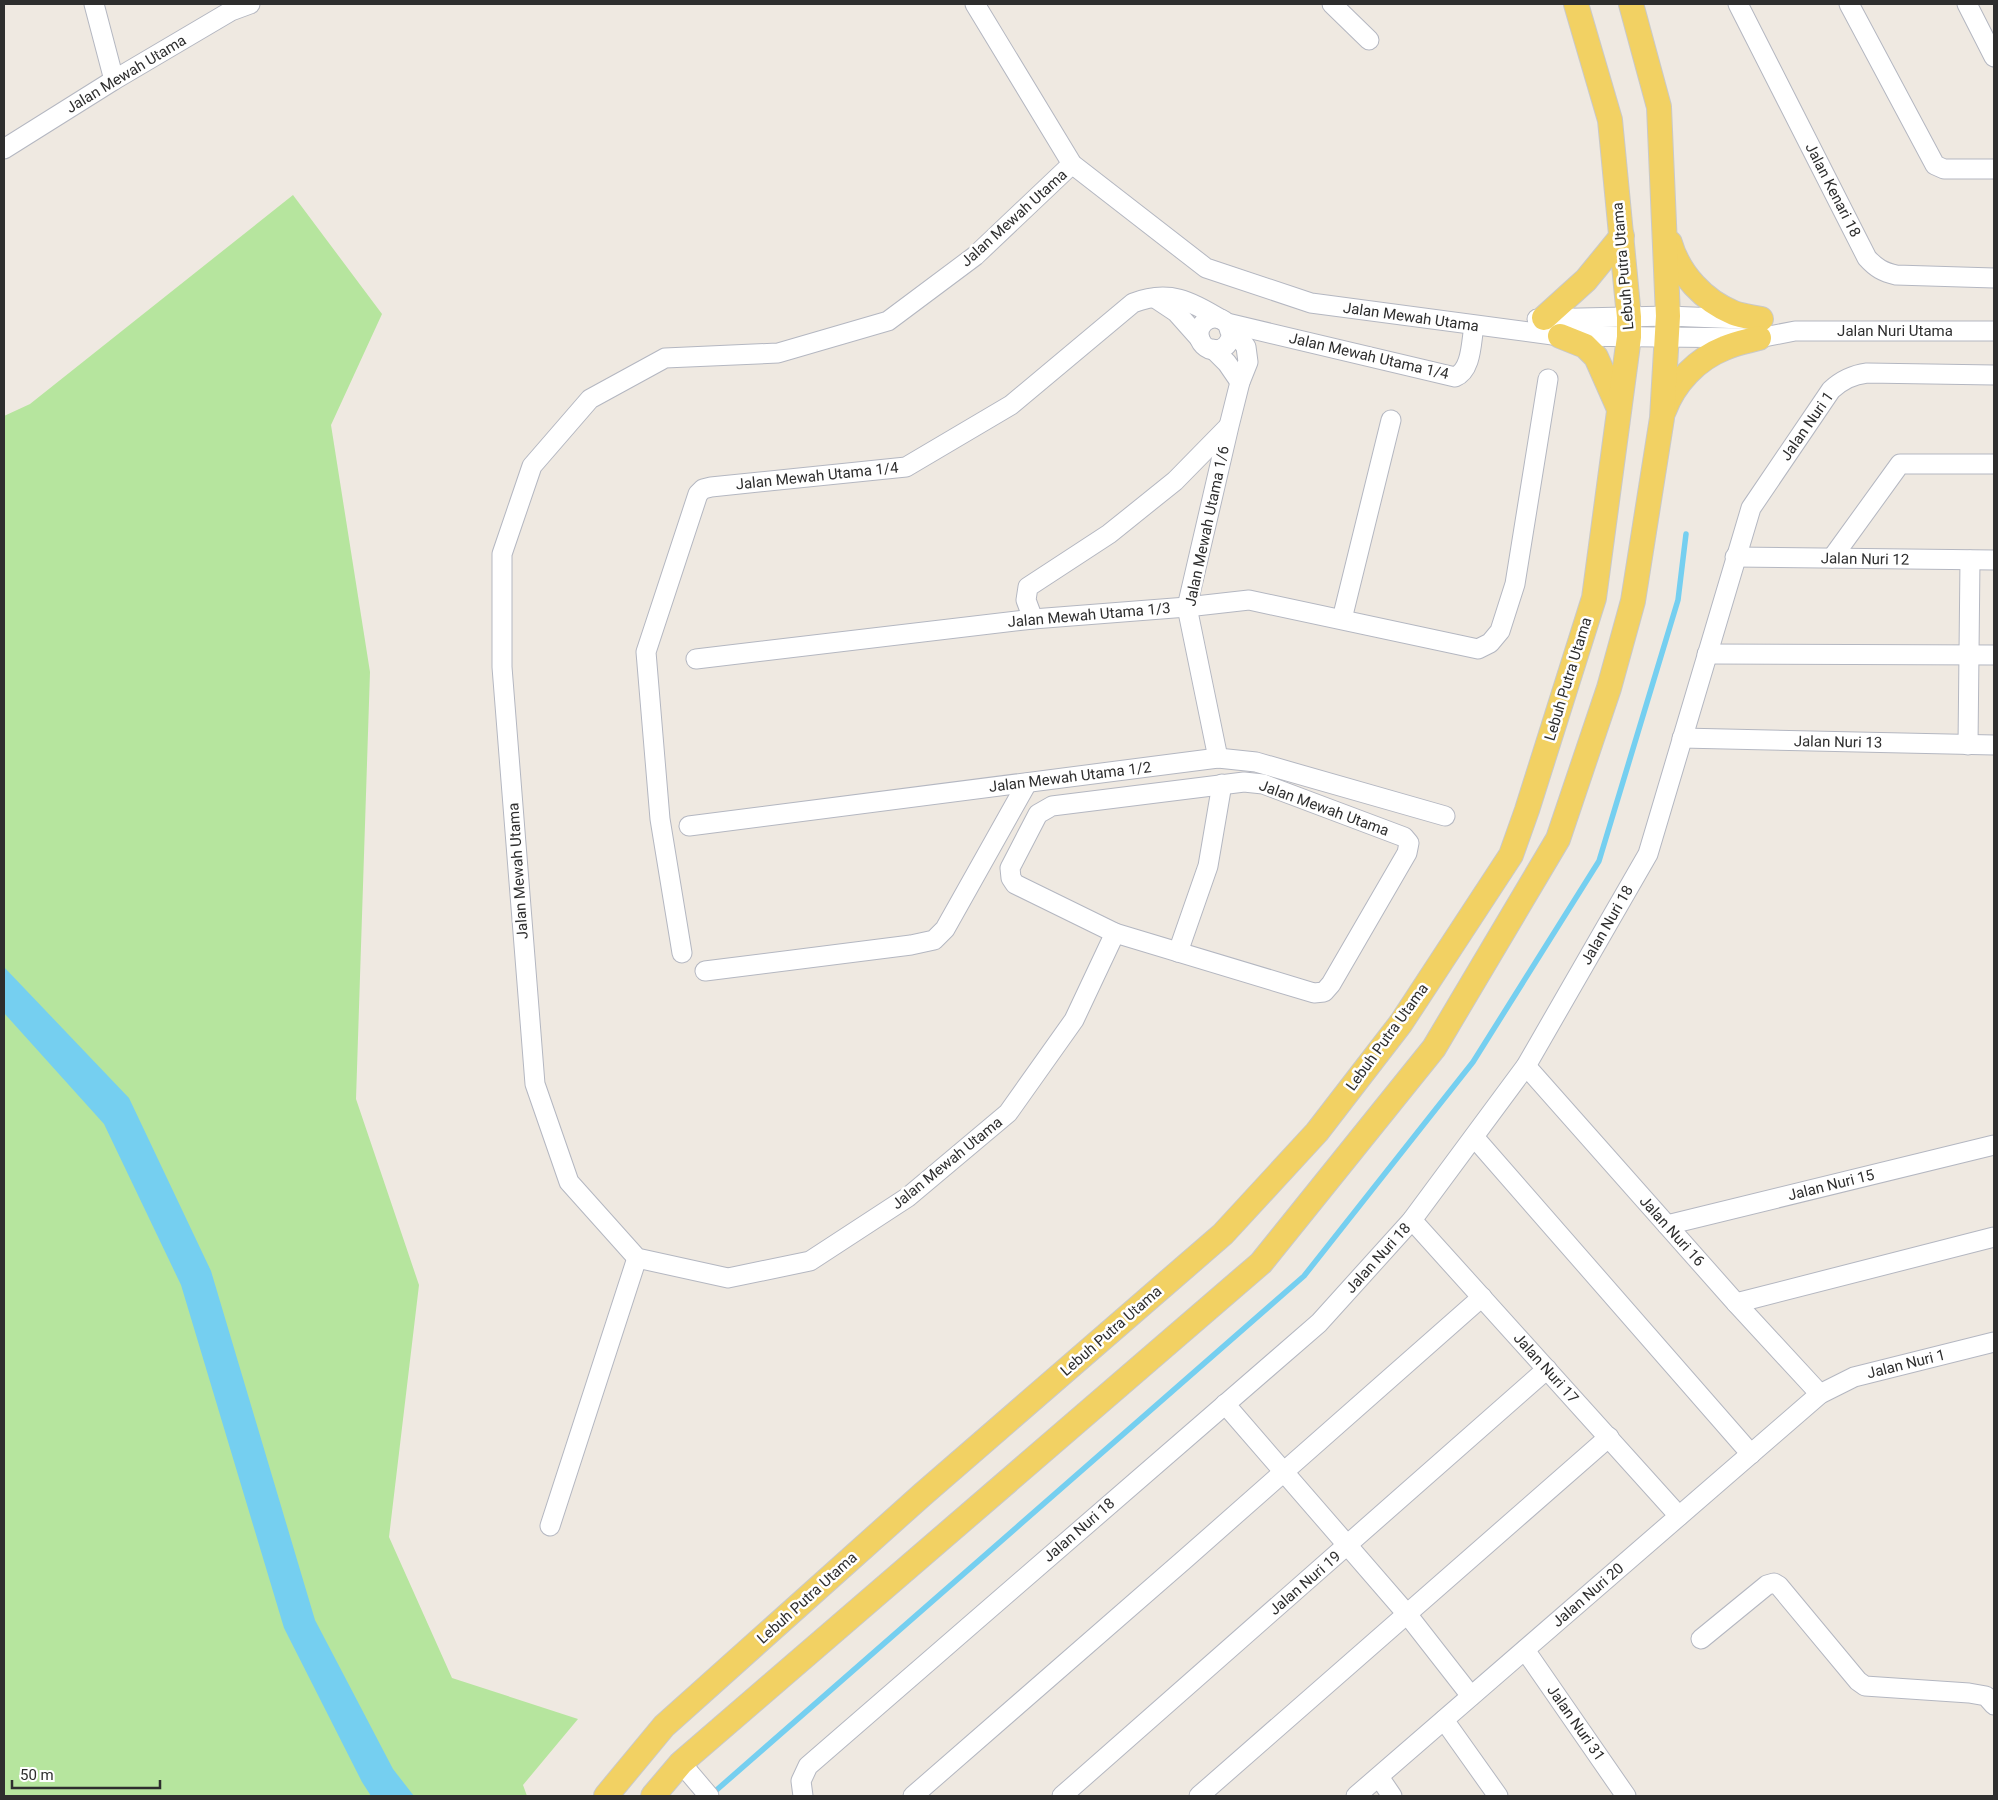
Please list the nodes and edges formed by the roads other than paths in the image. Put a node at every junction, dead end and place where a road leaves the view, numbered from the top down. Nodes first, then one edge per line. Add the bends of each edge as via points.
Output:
1 (94, 4) edge
2 (250, 4) edge
3 (975, 4) edge
4 (1332, 4) edge
5 (1576, 4) edge
6 (1631, 4) edge
7 (1738, 4) edge
8 (1849, 4) edge
9 (1967, 4) edge
10 (1369, 40) dead end
11 (1994, 56) edge
12 (114, 80) junction
13 (4, 149) edge
14 (1072, 164) junction
15 (1994, 169) edge
16 (1664, 202) junction
17 (1622, 236) junction
18 (1994, 278) edge
19 (1154, 298) junction
20 (1544, 318) junction
21 (1226, 324) junction
22 (1667, 326) junction
23 (1483, 327) junction
24 (1629, 327) junction
25 (1760, 329) junction
26 (1994, 331) edge
27 (1560, 336) junction
28 (1206, 344) junction
29 (1994, 375) edge
30 (1548, 379) dead end
31 (1240, 382) junction
32 (1620, 411) junction
33 (1662, 418) junction
34 (1391, 420) dead end
35 (1229, 426) junction
36 (1994, 464) edge
37 (1735, 557) junction
38 (1832, 558) junction
39 (1970, 560) junction
40 (1994, 560) edge
41 (1187, 607) junction
42 (1033, 619) junction
43 (1342, 619) junction
44 (1707, 654) junction
45 (1969, 654) junction
46 (1994, 655) edge
47 (696, 659) dead end
48 (1682, 738) junction
49 (1968, 745) junction
50 (1994, 745) edge
51 (1218, 758) junction
52 (1027, 783) junction
53 (1222, 784) junction
54 (1445, 816) dead end
55 (689, 826) dead end
56 (1115, 933) junction
57 (1178, 952) junction
58 (682, 953) dead end
59 (705, 971) dead end
60 (1526, 1066) junction
61 (1474, 1137) junction
62 (1994, 1145) edge
63 (1412, 1220) junction
64 (1667, 1226) junction
65 (1994, 1237) edge
66 (637, 1258) junction
67 (1482, 1297) junction
68 (1736, 1303) junction
69 (1994, 1342) edge
70 (1547, 1369) junction
71 (1820, 1394) junction
72 (1225, 1404) junction
73 (1608, 1437) junction
74 (1751, 1454) junction
75 (1284, 1471) junction
76 (1679, 1516) junction
77 (550, 1526) dead end
78 (1348, 1545) junction
79 (1407, 1614) junction
80 (1701, 1640) dead end
81 (1525, 1650) junction
82 (1472, 1696) junction
83 (1994, 1705) edge
84 (1444, 1720) junction
85 (681, 1763) junction
86 (1379, 1777) junction
87 (705, 1792) edge
88 (606, 1796) edge
89 (653, 1796) edge
90 (803, 1796) edge
91 (912, 1796) edge
92 (1062, 1796) edge
93 (1199, 1796) edge
94 (1356, 1796) edge
95 (1392, 1796) edge
96 (1498, 1796) edge
97 (1626, 1796) edge

1 - 12 street
2 - 12 street, Jalan Mewah Utama via 232,11
3 - 14 street, Jalan Mewah Utama
4 - 10 street
5 - 17 main road, Lebuh Putra Utama via 1610,120
6 - 16 main road via 1659,107
7 - 18 street, Jalan Kenari 18 via 1867,258 1875,267 1896,275
8 - 15 street via 1935,165 1944,169
9 - 11 street
12 - 13 street, Jalan Mewah Utama
14 - 23 street, Jalan Mewah Utama via 1206,268 1311,303
14 - 66 street, Jalan Mewah Utama via 975,256 888,320 778,353 665,358 590,399 532,466 502,554 502,667 535,1084 569,1182
16 - 22 main road
16 - 25 main road via 1666,230 1674,256 1689,280 1709,299
17 - 20 main road via 1586,280
17 - 24 main road, Lebuh Putra Utama
19 - 21 street, Jalan Mewah Utama 1/4 via 1169,296 1183,300
19 - 28 street via 1176,312
19 - 58 street, Jalan Mewah Utama 1/4 via 1133,303 1011,405 906,467 711,487 698,494 646,652 660,819
20 - 23 street, Jalan Mewah Utama
20 - 24 street, Jalan Mewah Utama
21 - 23 street, Jalan Mewah Utama 1/4 via 1455,376 1467,364
21 - 28 street via 1230,335 1225,346
21 - 28 street via 1210,319 1204,322 1199,333
21 - 31 street, Jalan Mewah Utama 1/6 via 1246,347 1248,362
22 - 24 street, Jalan Mewah Utama
22 - 25 street, Jalan Nuri Utama
22 - 33 main road
23 - 27 street, Jalan Mewah Utama
24 - 27 street, Jalan Mewah Utama
24 - 32 main road, Lebuh Putra Utama
25 - 26 street, Jalan Nuri Utama
25 - 33 main road via 1694,367 1670,394
27 - 32 main road via 1584,346 1596,357
28 - 31 street via 1227,363
29 - 37 street, Jalan Nuri 1 via 1867,373 1841,381 1831,390 1751,508
30 - 43 street, Jalan Mewah Utama 1/3 via 1515,584 1500,631 1490,643 1478,649
31 - 35 street, Jalan Mewah Utama 1/6
32 - 88 main road, Lebuh Putra Utama via 1594,598 1528,810 1511,855 1401,1023 1317,1132 1223,1234 922,1495 664,1726
33 - 85 main road via 1633,601 1609,688 1558,839 1434,1048 1261,1263
34 - 43 street
35 - 41 street, Jalan Mewah Utama 1/6
35 - 42 street via 1175,481 1116,528 1028,587 1026,600
36 - 38 street via 1900,464
37 - 38 street, Jalan Nuri 12
37 - 44 street, Jalan Nuri 18
38 - 39 street, Jalan Nuri 12
39 - 40 street, Jalan Nuri 12
39 - 45 street
41 - 42 street, Jalan Mewah Utama 1/3
41 - 43 street, Jalan Mewah Utama 1/3 via 1249,600
41 - 51 street, Jalan Mewah Utama 1/6
42 - 47 street, Jalan Mewah Utama 1/3
44 - 45 street
44 - 48 street, Jalan Nuri 18
45 - 46 street
45 - 49 street
48 - 49 street, Jalan Nuri 13
48 - 60 street, Jalan Nuri 18 via 1648,854
49 - 50 street, Jalan Nuri 13
51 - 52 street, Jalan Mewah Utama 1/2
51 - 54 street, Jalan Mewah Utama 1/2 via 1256,762
52 - 55 street, Jalan Mewah Utama 1/2
52 - 59 street via 945,929 934,940
53 - 56 street, Jalan Mewah Utama via 1052,806 1038,814 1010,868 1011,878 1016,884
53 - 57 street via 1208,866
53 - 57 street, Jalan Mewah Utama via 1263,784 1404,837 1409,843 1407,852 1324,992 1314,993
56 - 57 street, Jalan Mewah Utama
56 - 66 street, Jalan Mewah Utama via 1074,1020 1008,1113 908,1197 810,1261 728,1278
60 - 61 street, Jalan Nuri 18
60 - 64 street, Jalan Nuri 16
61 - 63 street, Jalan Nuri 18
61 - 74 street
62 - 64 street, Jalan Nuri 15
63 - 67 street, Jalan Nuri 17
63 - 72 street, Jalan Nuri 18 via 1319,1323
64 - 68 street, Jalan Nuri 16
65 - 68 street
66 - 77 street
67 - 70 street, Jalan Nuri 17
67 - 75 street
68 - 71 street, Jalan Nuri 16
69 - 71 street, Jalan Nuri 1 via 1854,1377
70 - 73 street, Jalan Nuri 17
70 - 78 street, Jalan Nuri 19
71 - 74 street, Jalan Nuri 20
72 - 75 street
72 - 90 street, Jalan Nuri 18 via 808,1766 801,1780
73 - 76 street, Jalan Nuri 17
73 - 79 street
74 - 76 street, Jalan Nuri 20
75 - 78 street
75 - 91 street
76 - 81 street, Jalan Nuri 20
78 - 79 street
78 - 92 street, Jalan Nuri 19
79 - 82 street
79 - 93 street
80 - 83 street via 1767,1585 1774,1583 1865,1686 1969,1693 1986,1696
81 - 82 street, Jalan Nuri 20
81 - 97 street, Jalan Nuri 31
82 - 84 street, Jalan Nuri 20
84 - 86 street, Jalan Nuri 20
84 - 96 street
85 - 87 street
85 - 89 main road
86 - 94 street, Jalan Nuri 20
86 - 95 street

